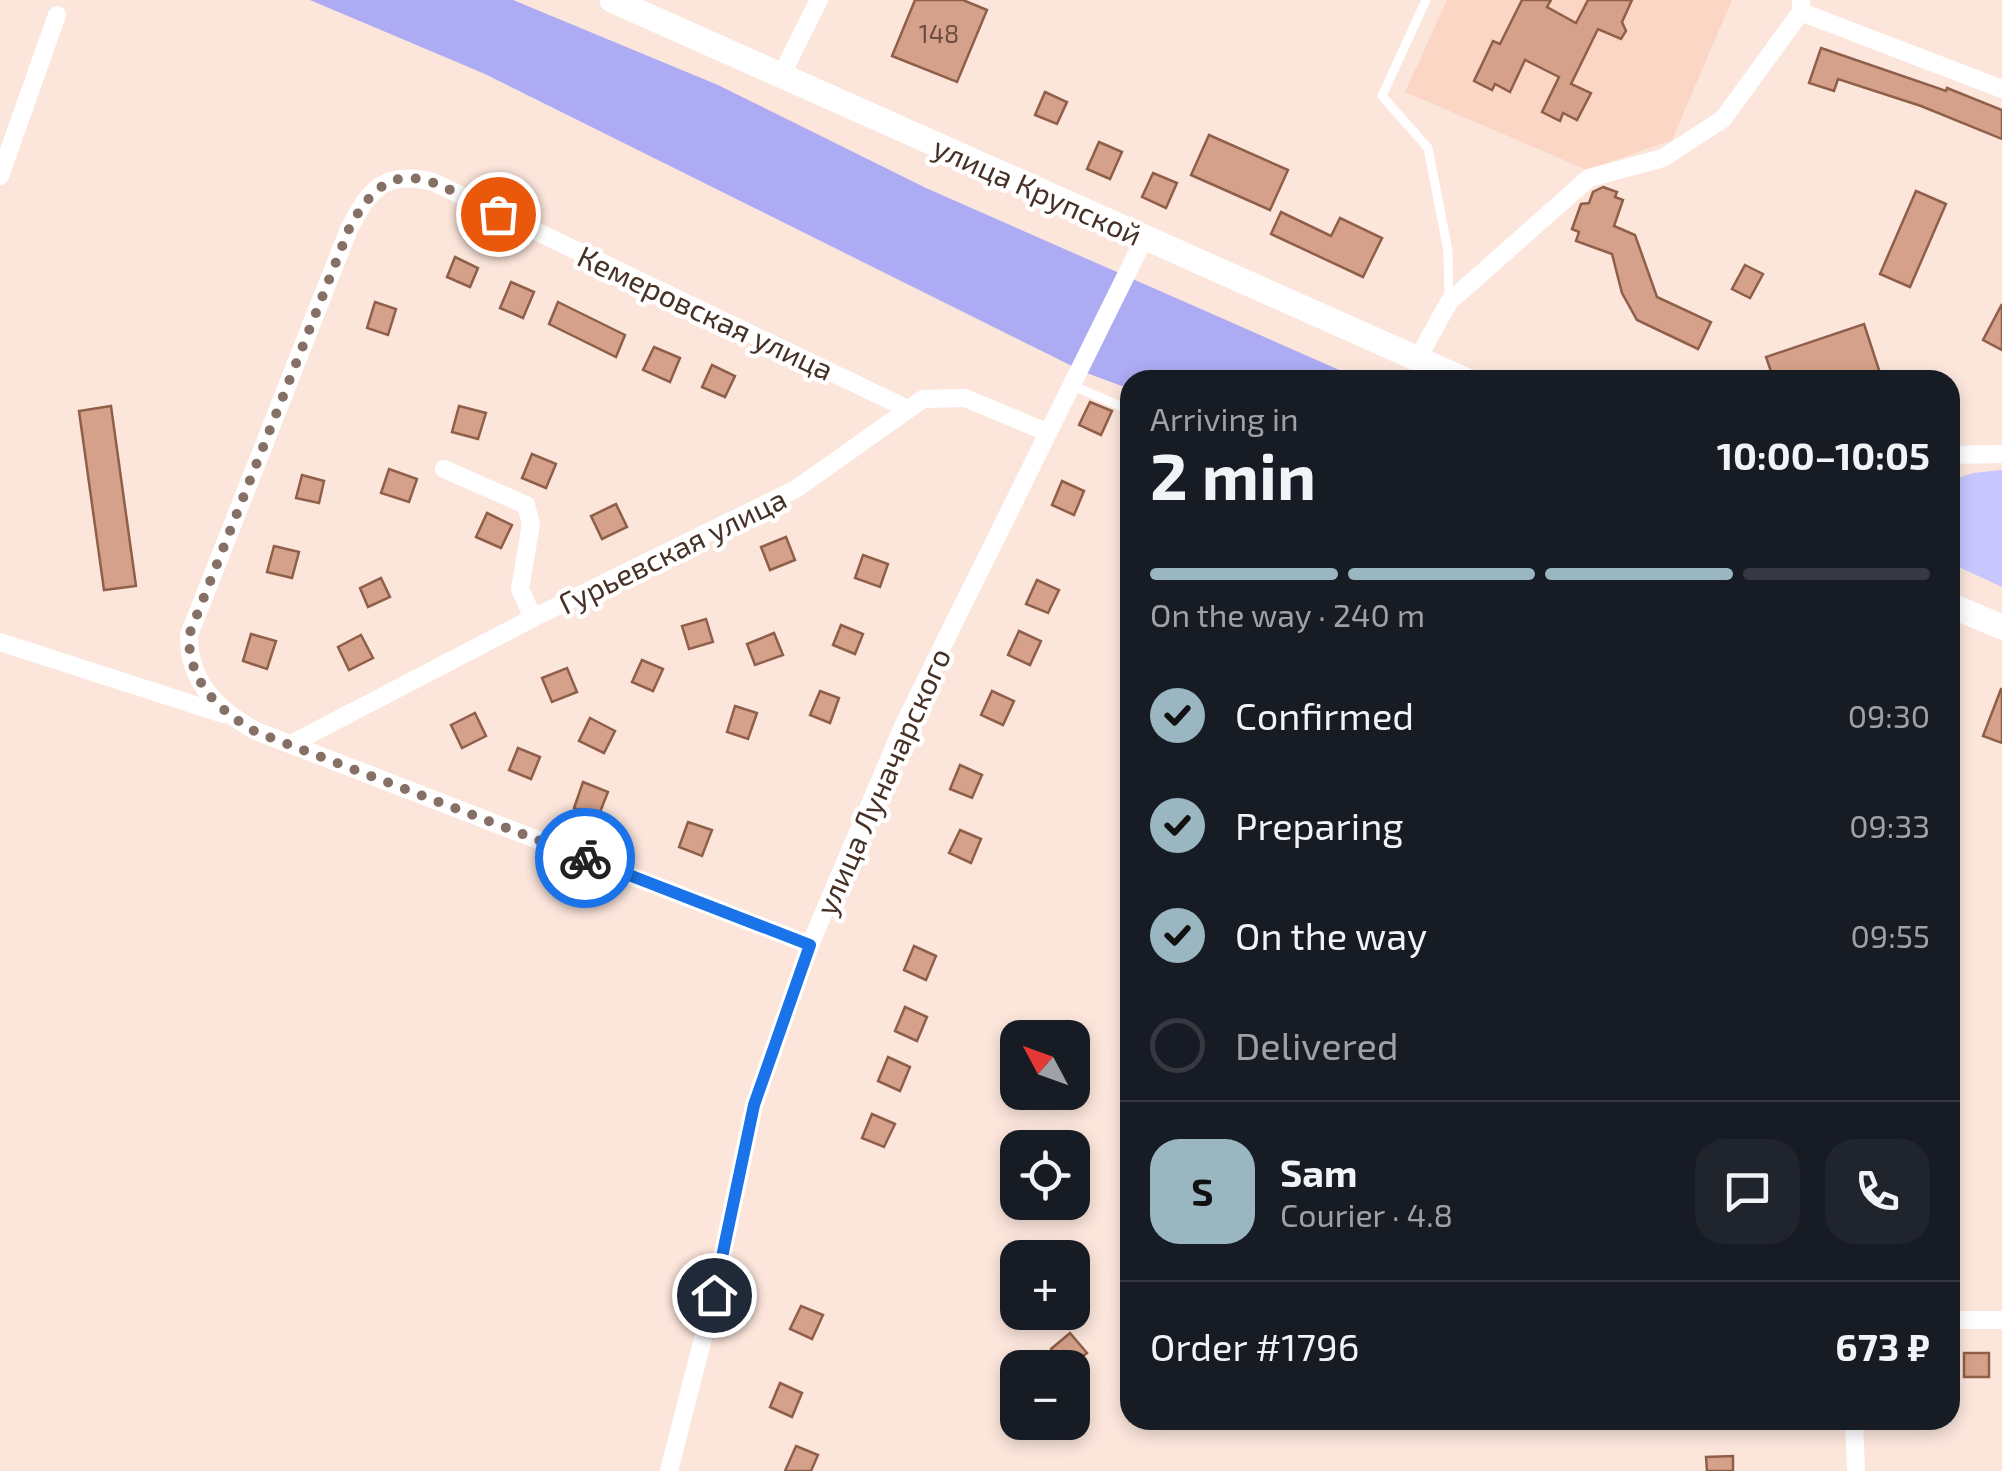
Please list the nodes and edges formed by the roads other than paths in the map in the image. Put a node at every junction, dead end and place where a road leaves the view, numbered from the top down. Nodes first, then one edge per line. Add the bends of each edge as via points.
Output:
1 (612, 0) edge
2 (819, 0) edge
3 (1426, 0) edge
4 (1801, 6) edge
5 (57, 15) dead end
6 (781, 76) junction
7 (2002, 89) edge
8 (0, 176) edge
9 (1145, 236) junction
10 (1450, 302) junction
11 (1418, 358) junction
12 (1443, 370) edge
13 (1071, 384) junction
14 (1120, 406) edge
15 (908, 409) junction
16 (1047, 432) junction
17 (2002, 454) edge
18 (1960, 455) edge
19 (444, 469) dead end
20 (1960, 609) edge
21 (533, 618) junction
22 (2002, 626) edge
23 (0, 642) edge
24 (228, 716) junction
25 (294, 743) junction
26 (810, 945) junction
27 (1960, 1320) edge
28 (2002, 1320) edge
29 (1854, 1430) edge
30 (670, 1471) edge
31 (1856, 1471) edge

1 - 6 street, улица Крупской
2 - 6 street
3 - 10 lane via 1382,96 1428,148 1448,252
4 - 7 street
4 - 10 street via 1724,118 1663,158 1589,178
5 - 8 street
6 - 9 street, улица Крупской
9 - 11 street, улица Крупской
9 - 13 street, улица Луначарского
10 - 11 street
11 - 12 street, улица Крупской
13 - 14 lane
13 - 16 street, улица Луначарского
15 - 16 street, Гурьевская улица via 923,399 965,398
15 - 21 street, Гурьевская улица via 796,489
15 - 24 street, Кемеровская улица via 434,182 392,180 363,202 342,247 189,635 196,674
16 - 26 street, улица Луначарского via 904,724
17 - 18 street
19 - 21 street via 526,505 532,524 520,589
20 - 22 street
21 - 25 street, Гурьевская улица
23 - 24 street
24 - 25 street
25 - 26 street
26 - 30 street, улица Луначарского via 754,1105
27 - 28 street
29 - 31 street

